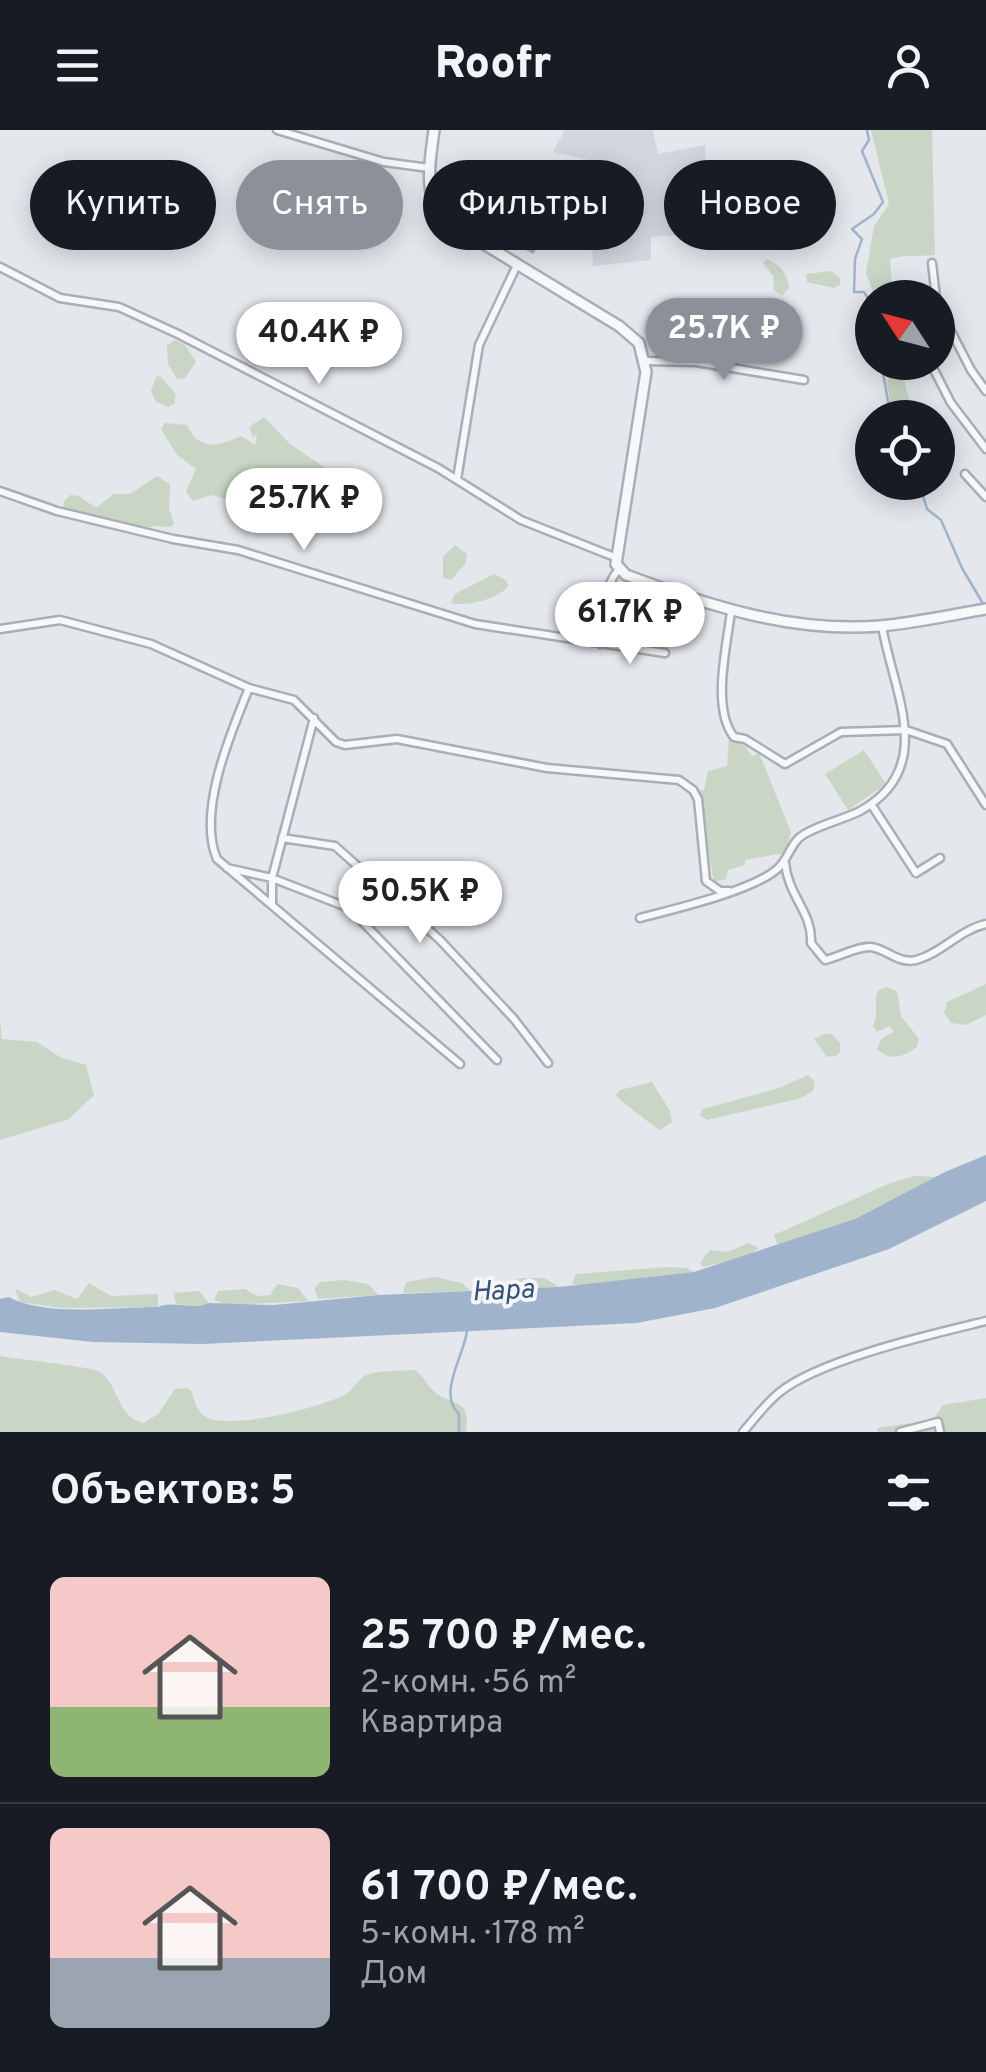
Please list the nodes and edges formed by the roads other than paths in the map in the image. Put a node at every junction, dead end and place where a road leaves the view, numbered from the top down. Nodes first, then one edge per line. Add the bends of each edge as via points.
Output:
1 (276, 130) edge
2 (434, 130) edge
3 (430, 160) edge
4 (423, 167) edge
5 (492, 250) edge
6 (932, 263) dead end
7 (517, 265) junction
8 (0, 266) edge
9 (934, 280) edge
10 (955, 339) edge
11 (646, 362) junction
12 (804, 380) dead end
13 (939, 380) edge
14 (986, 391) edge
15 (986, 449) edge
16 (966, 474) dead end
17 (457, 479) junction
18 (0, 492) edge
19 (986, 497) edge
20 (618, 564) junction
21 (986, 609) edge
22 (731, 611) junction
23 (882, 626) junction
24 (0, 629) edge
25 (600, 644) junction
26 (665, 653) dead end
27 (249, 688) junction
28 (314, 717) junction
29 (906, 730) junction
30 (923, 738) junction
31 (904, 749) junction
32 (871, 804) junction
33 (986, 804) edge
34 (282, 838) junction
35 (940, 858) dead end
36 (785, 862) junction
37 (226, 867) junction
38 (272, 878) junction
39 (729, 891) junction
40 (272, 906) junction
41 (640, 918) dead end
42 (986, 924) edge
43 (497, 1060) dead end
44 (548, 1063) dead end
45 (460, 1064) dead end
46 (986, 1321) edge
47 (743, 1432) edge
48 (900, 1432) edge
49 (940, 1432) edge

1 - 4 street
2 - 3 street
5 - 7 street
6 - 9 street
7 - 11 street via 620,326 639,343
7 - 17 street via 479,346
8 - 17 street via 60,298 119,308 178,334
10 - 14 street
11 - 12 street via 727,366
11 - 20 street
13 - 15 street
16 - 19 street
17 - 20 street via 521,520
18 - 25 street via 238,550 475,624
20 - 22 street via 626,575
20 - 25 street via 604,598
21 - 23 street
22 - 23 street via 809,624
22 - 29 street via 721,677 734,737 785,764 841,732
23 - 29 street
24 - 27 street via 75,622 151,644
25 - 26 street
27 - 28 street via 294,700
27 - 37 street via 215,794 209,840
28 - 34 street
28 - 39 street via 344,744 396,739 547,768 679,780 698,799 706,882
29 - 30 street
29 - 31 street
30 - 31 street
30 - 33 street via 946,744
31 - 32 street via 896,780
32 - 35 street via 916,873
32 - 36 street via 799,837
34 - 38 street
34 - 44 street via 335,846 440,940
36 - 39 street
36 - 42 street via 786,881 810,923 811,943 825,960 872,947 914,960
37 - 38 street
37 - 40 street
38 - 40 street
38 - 43 street via 349,908
39 - 41 street
40 - 45 street
46 - 47 street via 807,1378 781,1391
48 - 49 street via 938,1422

